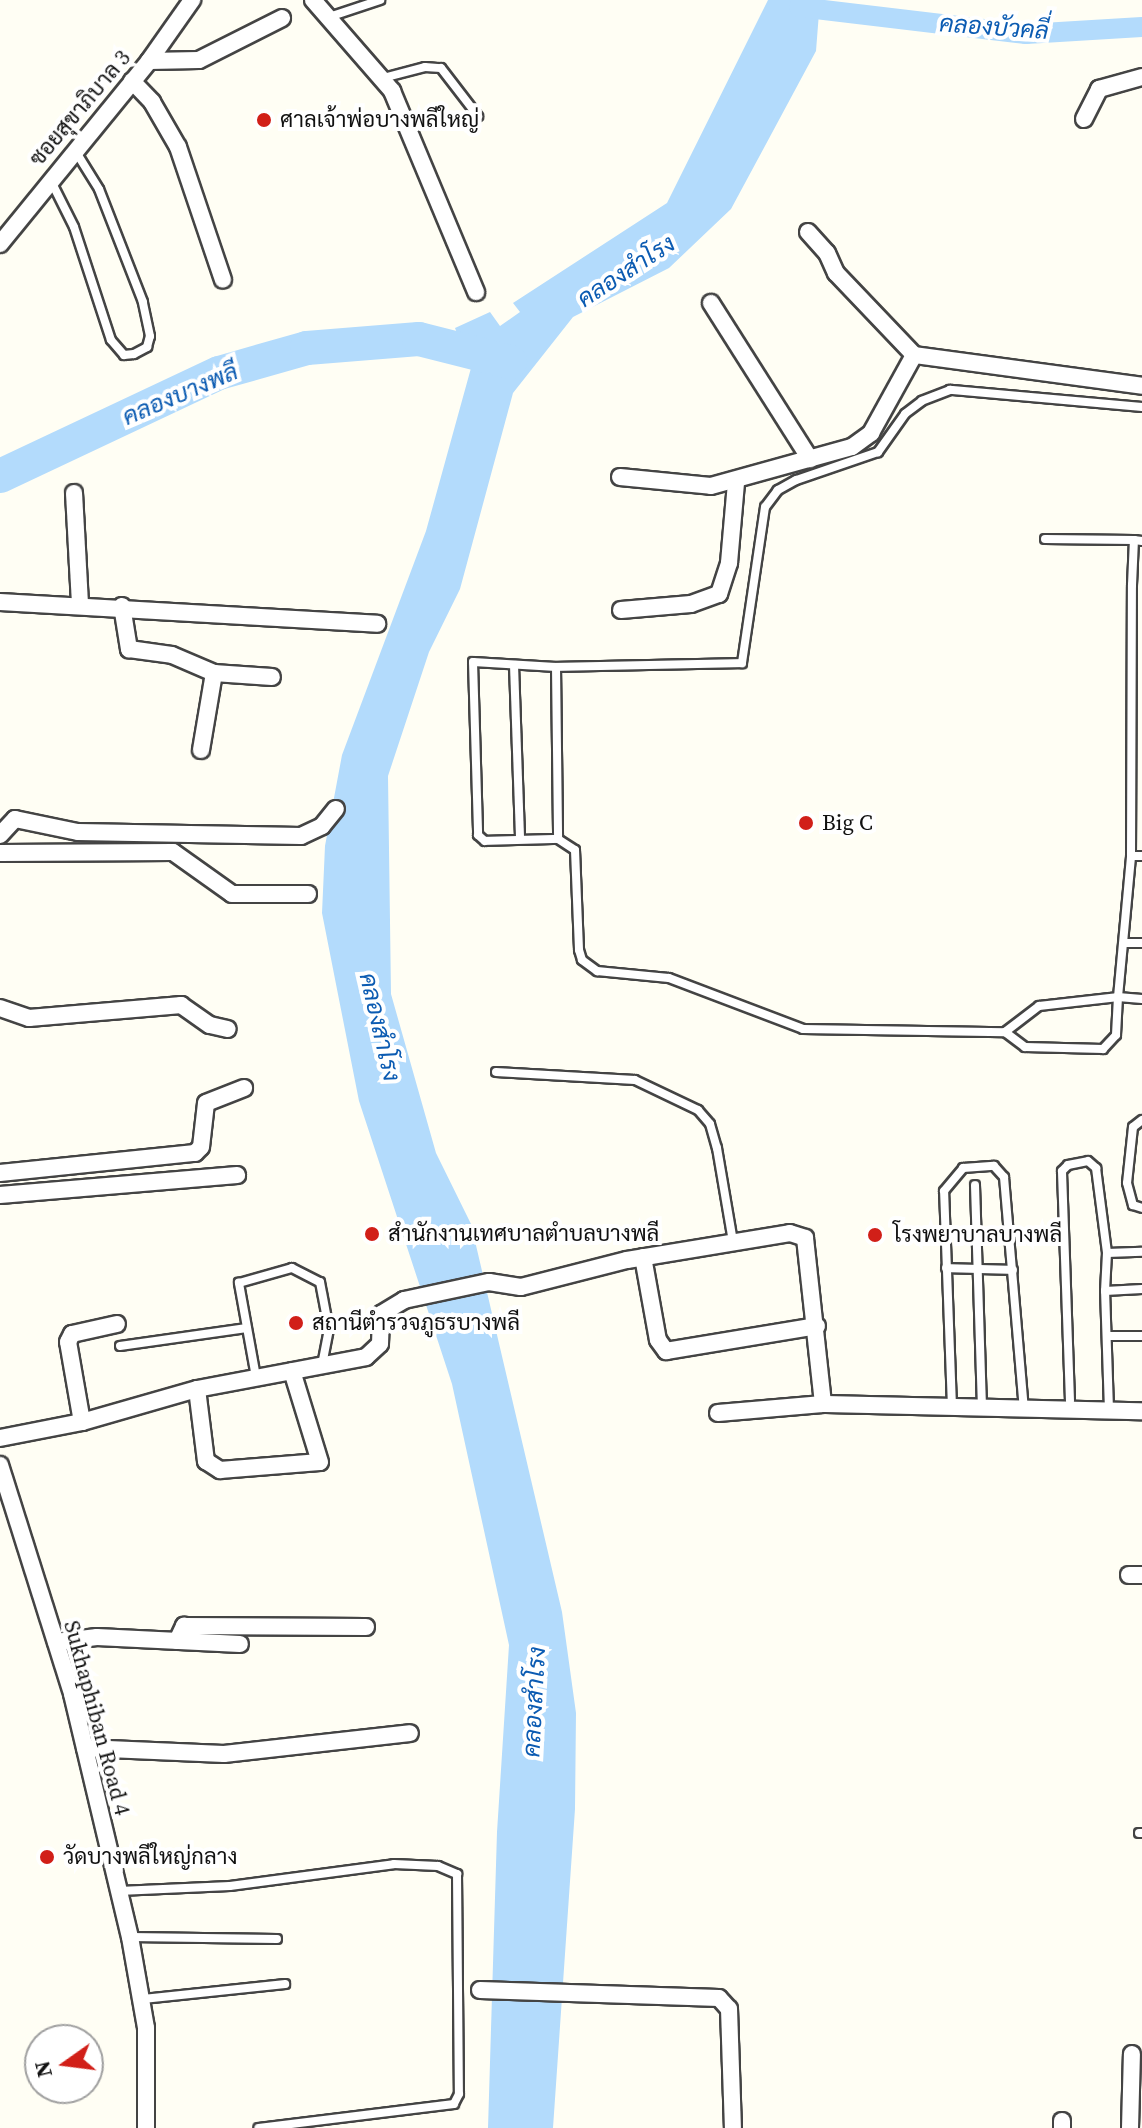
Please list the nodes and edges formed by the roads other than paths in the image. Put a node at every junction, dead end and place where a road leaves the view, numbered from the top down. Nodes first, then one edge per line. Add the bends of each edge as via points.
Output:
1 (192, 0) edge
2 (313, 0) edge
3 (380, 0) edge
4 (328, 17) junction
5 (282, 18) dead end
6 (149, 61) junction
7 (1142, 77) edge
8 (383, 78) junction
9 (132, 81) junction
10 (478, 116) dead end
11 (1084, 119) dead end
12 (74, 148) junction
13 (49, 178) junction
14 (808, 232) dead end
15 (0, 244) edge
16 (223, 280) dead end
17 (476, 292) dead end
18 (711, 303) dead end
19 (914, 355) junction
20 (1142, 386) edge
21 (1142, 407) edge
22 (810, 459) junction
23 (620, 477) dead end
24 (736, 483) junction
25 (74, 493) dead end
26 (1045, 539) dead end
27 (1138, 540) edge
28 (1137, 585) edge
29 (0, 602) edge
30 (80, 604) junction
31 (122, 606) junction
32 (621, 610) dead end
33 (377, 624) dead end
34 (514, 665) junction
35 (556, 667) junction
36 (214, 673) junction
37 (272, 677) dead end
38 (1131, 678) junction
39 (1142, 678) edge
40 (1131, 726) junction
41 (1142, 726) edge
42 (201, 750) dead end
43 (1130, 773) junction
44 (1142, 774) edge
45 (336, 809) dead end
46 (1131, 820) junction
47 (1142, 820) edge
48 (0, 835) edge
49 (520, 839) junction
50 (558, 839) junction
51 (0, 853) edge
52 (1131, 856) junction
53 (1142, 856) edge
54 (308, 894) dead end
55 (1132, 896) junction
56 (1142, 896) edge
57 (1125, 943) junction
58 (1142, 943) edge
59 (1118, 997) junction
60 (1142, 999) edge
61 (0, 1008) edge
62 (228, 1029) dead end
63 (1005, 1032) junction
64 (496, 1072) dead end
65 (244, 1088) dead end
66 (1142, 1120) edge
67 (0, 1173) edge
68 (237, 1175) dead end
69 (975, 1185) dead end
70 (0, 1195) edge
71 (1142, 1208) edge
72 (733, 1242) junction
73 (1142, 1252) edge
74 (1107, 1253) junction
75 (643, 1257) junction
76 (946, 1268) junction
77 (977, 1270) junction
78 (1013, 1270) junction
79 (1142, 1289) edge
80 (1105, 1291) junction
81 (117, 1324) dead end
82 (817, 1326) junction
83 (247, 1328) junction
84 (1109, 1336) junction
85 (1142, 1336) edge
86 (120, 1346) dead end
87 (322, 1366) junction
88 (292, 1371) junction
89 (256, 1378) junction
90 (197, 1389) junction
91 (1070, 1401) dead end
92 (823, 1404) junction
93 (952, 1407) junction
94 (982, 1409) junction
95 (1024, 1409) junction
96 (1109, 1410) junction
97 (1142, 1411) edge
98 (718, 1413) dead end
99 (82, 1422) junction
100 (0, 1438) edge
101 (0, 1465) edge
102 (366, 1627) dead end
103 (177, 1641) junction
104 (56, 1642) junction
105 (240, 1644) dead end
106 (410, 1733) dead end
107 (85, 1748) junction
108 (117, 1891) junction
109 (130, 1937) junction
110 (277, 1939) dead end
111 (285, 1984) dead end
112 (457, 1990) junction
113 (480, 1990) joint
114 (143, 1999) junction
115 (1132, 2054) dead end
116 (146, 2128) edge
117 (258, 2128) edge
118 (733, 2128) edge
119 (1130, 2128) edge

1 - 6 street, ซอยสุขาภิบาล 3
2 - 4 street
3 - 4 lane
4 - 8 street
5 - 6 street via 199,60
6 - 9 street, ซอยสุขาภิบาล 3
7 - 11 street via 1099,89
8 - 10 lane via 441,68
8 - 17 street via 409,124 435,204
9 - 12 street, ซอยสุขาภิบาล 3
9 - 16 street via 152,102 178,147
12 - 13 street, ซอยสุขาภิบาล 3
12 - 13 lane via 99,189 143,302 150,336 147,347 134,354 124,355 111,340 74,227
13 - 15 street, ซอยสุขาภิบาล 3
14 - 19 street via 836,273
18 - 22 street
19 - 20 street
19 - 22 street via 865,440
21 - 35 lane via 950,390 922,401 905,414 878,452 796,480 778,490 765,507 742,663
22 - 24 street
23 - 24 street via 691,487
24 - 32 street via 729,563 719,594 691,604
25 - 30 street
26 - 27 lane
27 - 28 lane
28 - 38 lane
29 - 30 street
30 - 31 street
31 - 33 street
31 - 36 street via 129,649 172,655
34 - 35 lane
34 - 49 lane
34 - 49 lane via 473,662 478,820 480,839
35 - 50 lane
36 - 37 street
36 - 42 street
38 - 39 lane
38 - 40 lane
40 - 41 lane
40 - 43 lane
43 - 44 lane
43 - 46 lane
45 - 48 street via 322,826 301,836 78,832 15,819
46 - 47 lane
46 - 52 lane
49 - 50 lane
50 - 63 lane via 571,845 578,861 579,950 589,968 669,978 803,1029
51 - 54 street via 173,852 232,894
52 - 53 lane
52 - 55 lane
55 - 56 lane
55 - 57 lane
57 - 58 lane
57 - 59 lane
59 - 60 lane
59 - 63 lane via 1039,1006
59 - 63 lane via 1116,1035 1103,1049 1025,1047
61 - 62 street via 29,1018 181,1005 195,1009 210,1025
64 - 72 lane via 635,1080 698,1110 710,1124 717,1148
65 - 67 street via 206,1103 201,1147 195,1153
66 - 71 lane via 1131,1135 1127,1183 1133,1205
68 - 70 street
69 - 77 lane
72 - 75 street
72 - 82 street via 790,1233 805,1238
73 - 74 lane
74 - 80 lane
74 - 91 lane via 1096,1168 1088,1161 1068,1165 1062,1171
75 - 82 street via 658,1340 666,1351
75 - 87 street via 521,1287 489,1282 387,1305 375,1354
76 - 77 lane
76 - 78 lane via 944,1191 963,1168 994,1166 1004,1177
76 - 93 lane
77 - 78 lane
77 - 94 lane
78 - 95 lane
79 - 80 lane
80 - 84 lane
81 - 99 street via 72,1334 68,1342
82 - 92 street
83 - 86 lane
83 - 87 lane via 239,1283 245,1277 292,1268 309,1272 320,1282 327,1312
83 - 89 lane
84 - 85 lane
84 - 96 lane
87 - 88 street
88 - 89 street
88 - 90 street via 320,1462 220,1470 206,1461
89 - 90 street
90 - 99 street
92 - 93 street
92 - 98 street
93 - 94 street
94 - 95 street
95 - 96 street
96 - 97 street
99 - 100 street
101 - 104 street, Sukhaphiban Road 4
102 - 103 street via 184,1626
103 - 104 street via 97,1637
103 - 105 street
104 - 107 street, Sukhaphiban Road 4
106 - 107 street via 224,1754
107 - 108 street, Sukhaphiban Road 4
108 - 109 street, Sukhaphiban Road 4
108 - 112 lane via 230,1886 394,1864 450,1868 460,1885
109 - 110 lane
109 - 114 street, Sukhaphiban Road 4
111 - 114 lane
112 - 113 lane
112 - 117 lane via 459,2094 454,2104
113 - 118 street via 725,2002
114 - 116 street, Sukhaphiban Road 4
115 - 119 street

